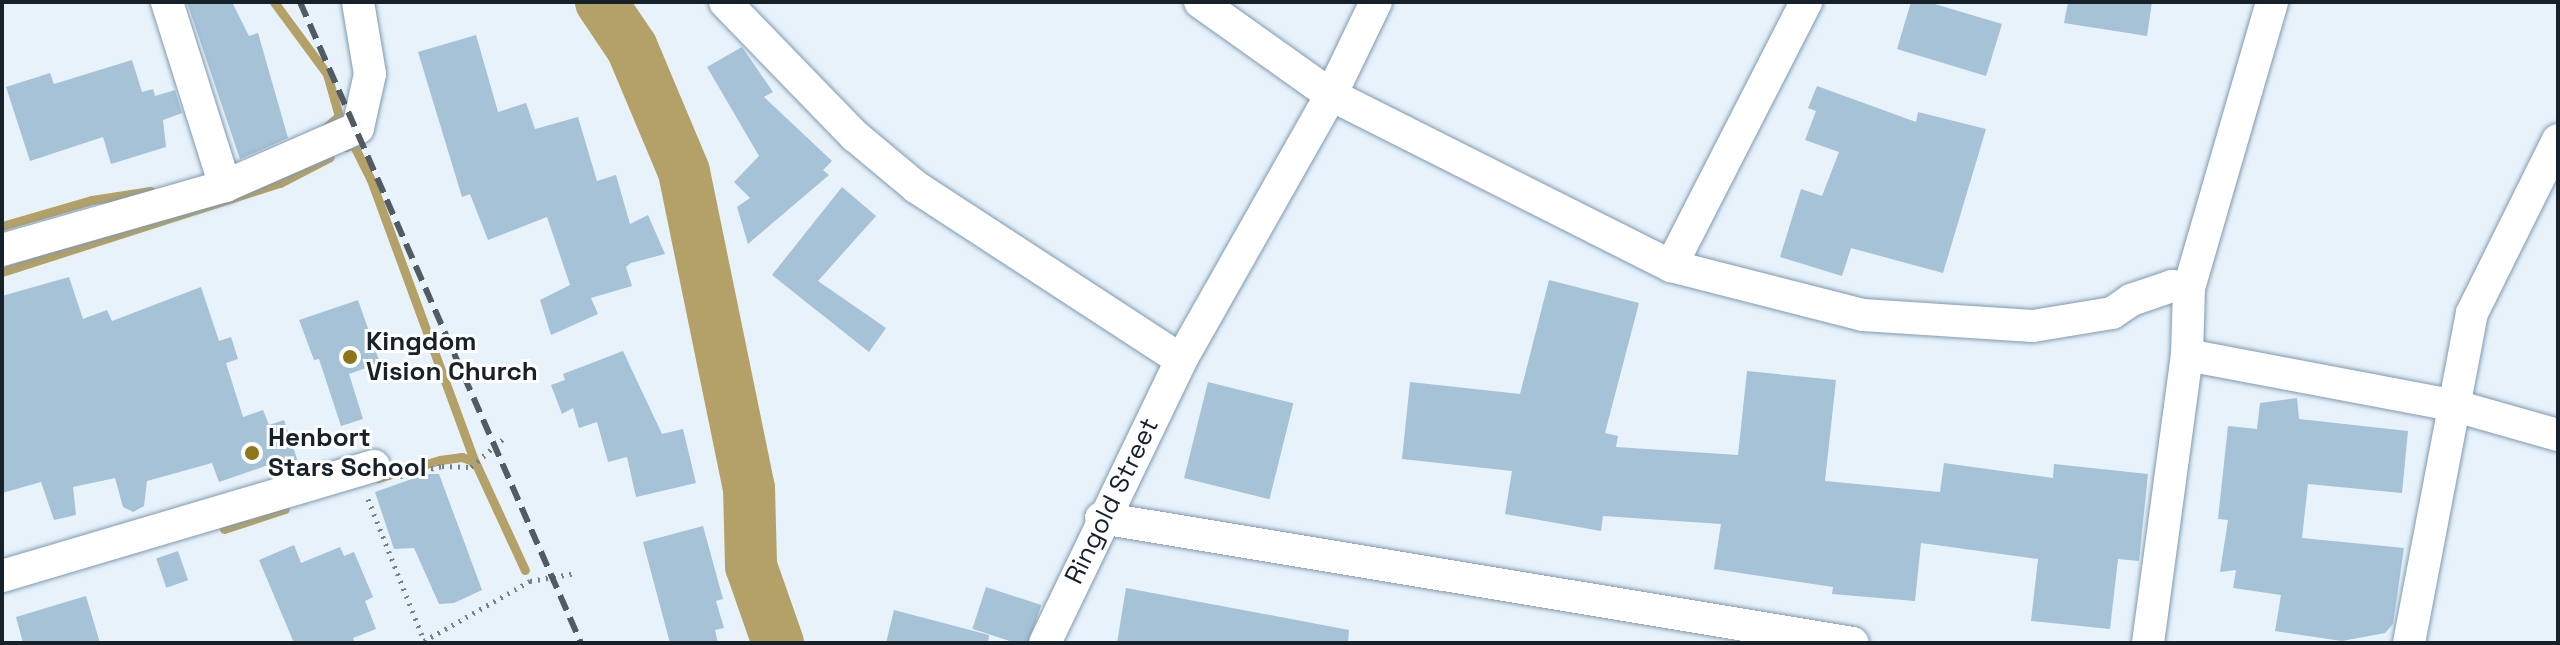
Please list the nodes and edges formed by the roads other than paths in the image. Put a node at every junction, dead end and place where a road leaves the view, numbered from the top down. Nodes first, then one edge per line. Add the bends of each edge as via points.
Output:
1 (167, 2) edge
2 (358, 2) edge
3 (725, 2) edge
4 (1200, 2) edge
5 (1376, 2) edge
6 (1806, 2) edge
7 (2272, 2) edge
8 (1331, 95) junction
9 (2558, 140) edge
10 (225, 186) junction
11 (2, 250) edge
12 (1671, 266) junction
13 (2189, 288) junction
14 (2187, 355) junction
15 (1181, 360) junction
16 (2452, 405) junction
17 (2558, 435) edge
18 (375, 478) road end
19 (1101, 518) junction
20 (2, 576) edge
21 (1045, 643) edge
22 (1853, 643) edge
23 (2148, 643) edge
24 (2409, 643) edge

1 - 10 street
2 - 10 street via 370,74 358,128
3 - 15 street via 855,136 916,187
4 - 8 street
5 - 8 street, Ringold Street
6 - 12 street
7 - 13 street
8 - 12 street
8 - 15 street, Ringold Street
9 - 16 street via 2472,313
10 - 11 street
12 - 13 street via 1863,315 2033,326 2073,323 2112,313 2154,290
13 - 14 street
14 - 16 street
14 - 23 street
15 - 19 street, Ringold Street
16 - 17 street
16 - 24 street
18 - 20 street
19 - 21 street, Ringold Street
19 - 22 street

